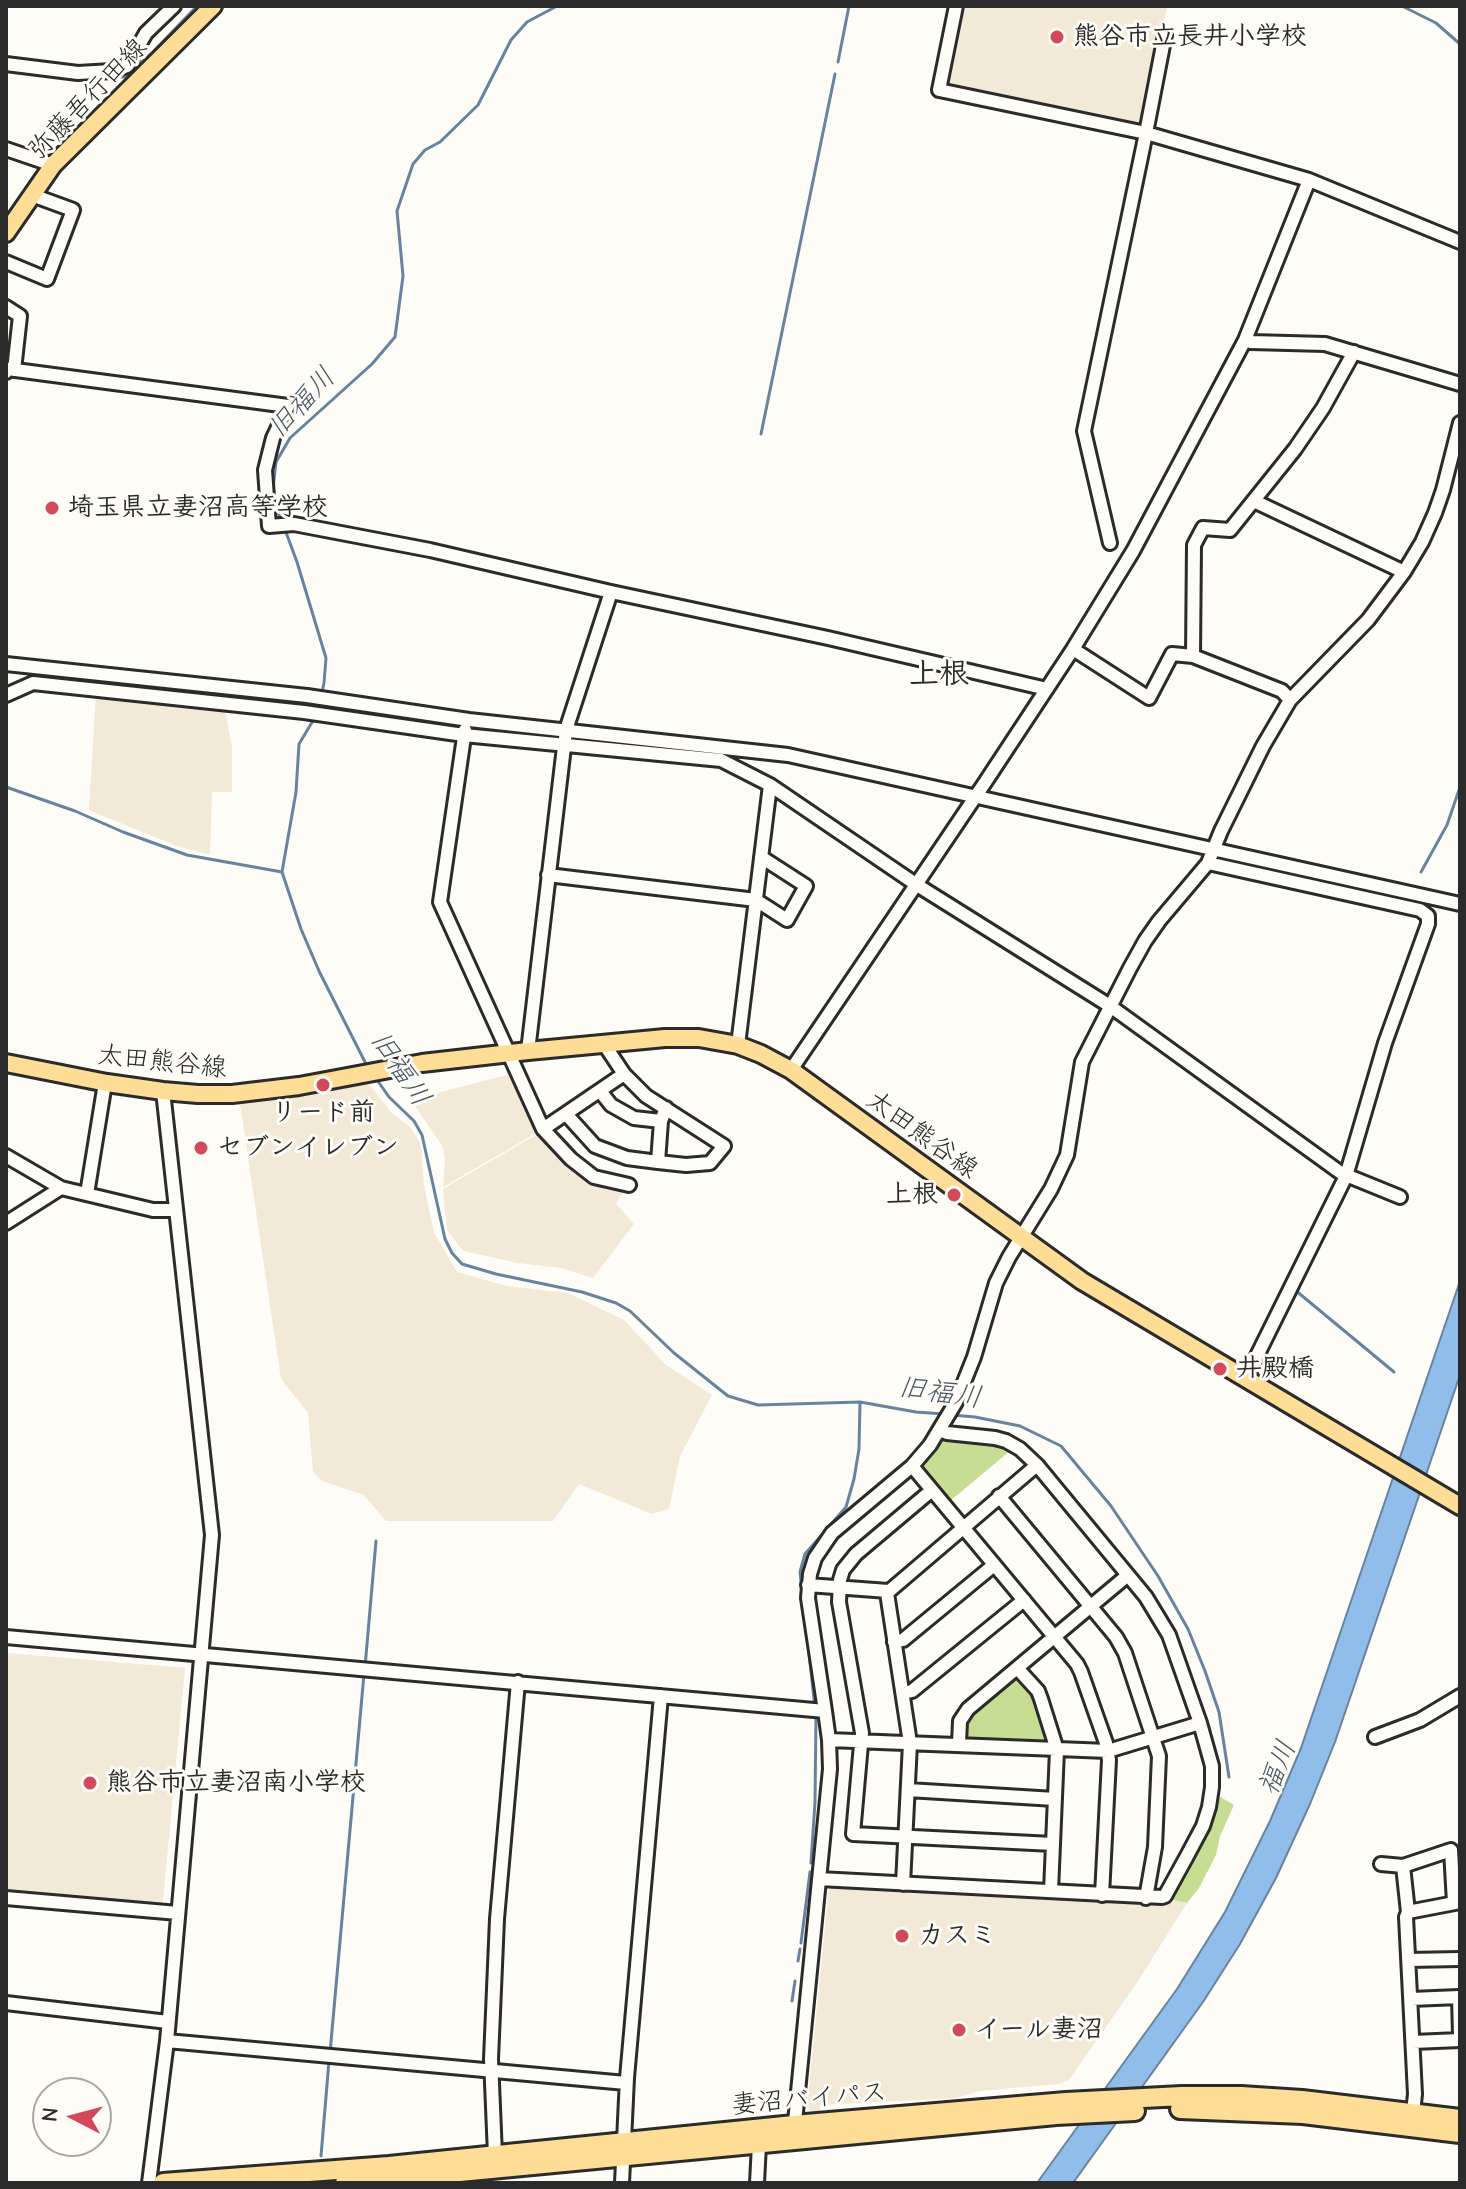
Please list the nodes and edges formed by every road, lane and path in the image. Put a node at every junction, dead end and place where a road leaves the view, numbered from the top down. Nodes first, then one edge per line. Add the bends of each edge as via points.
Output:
1 (174, 6) edge
2 (213, 6) edge
3 (956, 6) edge
4 (1165, 35) dead end
5 (6, 64) edge
6 (127, 66) junction
7 (138, 81) junction
8 (1146, 133) junction
9 (6, 149) edge
10 (53, 165) junction
11 (1309, 180) junction
12 (32, 195) junction
13 (6, 233) edge
14 (1460, 242) edge
15 (6, 262) edge
16 (6, 307) edge
17 (1245, 340) junction
18 (1354, 352) junction
19 (10, 371) edge
20 (1460, 384) edge
21 (1460, 423) edge
22 (1254, 501) junction
23 (1110, 543) dead end
24 (1404, 572) junction
25 (611, 592) junction
26 (1073, 649) junction
27 (1193, 656) junction
28 (6, 664) edge
29 (1047, 689) junction
30 (6, 695) edge
31 (1290, 700) junction
32 (469, 720) junction
33 (566, 730) junction
34 (464, 735) junction
35 (565, 746) junction
36 (770, 785) junction
37 (977, 796) junction
38 (1213, 849) junction
39 (761, 857) junction
40 (1208, 863) junction
41 (548, 875) junction
42 (917, 885) junction
43 (756, 900) junction
44 (1460, 904) edge
45 (1110, 1006) junction
46 (604, 1044) junction
47 (738, 1045) junction
48 (528, 1051) junction
49 (508, 1053) junction
50 (6, 1063) edge
51 (791, 1070) junction
52 (624, 1074) junction
53 (105, 1083) junction
54 (163, 1091) junction
55 (600, 1091) junction
56 (566, 1114) junction
57 (664, 1115) junction
58 (543, 1129) junction
59 (6, 1156) edge
60 (658, 1162) junction
61 (1346, 1176) junction
62 (629, 1185) dead end
63 (61, 1188) junction
64 (87, 1194) junction
65 (1400, 1197) dead end
66 (176, 1210) junction
67 (6, 1223) edge
68 (1022, 1236) junction
69 (1246, 1378) junction
70 (941, 1427) junction
71 (1037, 1465) junction
72 (912, 1466) junction
73 (932, 1490) junction
74 (999, 1496) junction
75 (1460, 1506) edge
76 (963, 1527) junction
77 (994, 1565) junction
78 (1128, 1575) junction
79 (808, 1585) junction
80 (839, 1587) junction
81 (888, 1591) junction
82 (1024, 1600) junction
83 (1091, 1607) junction
84 (6, 1637) edge
85 (1055, 1638) junction
86 (894, 1642) junction
87 (202, 1655) junction
88 (1018, 1669) junction
89 (518, 1682) junction
90 (903, 1693) junction
91 (661, 1696) junction
92 (1460, 1696) edge
93 (825, 1711) junction
94 (1200, 1723) junction
95 (1375, 1737) dead end
96 (1154, 1738) junction
97 (829, 1740) junction
98 (862, 1741) junction
99 (910, 1743) junction
100 (959, 1744) junction
101 (1057, 1750) junction
102 (1108, 1751) junction
103 (908, 1790) junction
104 (1055, 1799) junction
105 (905, 1838) junction
106 (1053, 1844) junction
107 (1381, 1864) dead end
108 (1403, 1866) junction
109 (819, 1879) junction
110 (903, 1884) junction
111 (1051, 1891) junction
112 (1102, 1895) junction
113 (6, 1898) edge
114 (1146, 1898) junction
115 (1457, 1903) edge
116 (1408, 1912) junction
117 (178, 1913) junction
118 (1460, 1959) edge
119 (1409, 1960) junction
120 (1411, 1999) junction
121 (6, 2003) edge
122 (168, 2022) junction
123 (1460, 2038) edge
124 (167, 2041) junction
125 (1413, 2042) junction
126 (491, 2071) junction
127 (626, 2083) junction
128 (1157, 2104) junction
129 (1413, 2113) junction
130 (1460, 2119) edge
131 (794, 2133) junction
132 (1460, 2133) edge
133 (759, 2144) junction
134 (623, 2150) junction
135 (495, 2169) edge
136 (149, 2183) edge
137 (163, 2183) edge
138 (345, 2183) edge
139 (622, 2183) edge
140 (757, 2183) edge

1 - 6 street via 146,33
2 - 7 main road, 弥藤吾行田線
3 - 8 street via 939,90
4 - 8 street
5 - 6 street via 78,73
6 - 7 street
7 - 10 main road, 弥藤吾行田線
8 - 11 street
8 - 23 street via 1084,431
9 - 10 street
10 - 12 main road, 弥藤吾行田線
11 - 14 street
11 - 17 street
12 - 13 main road, 弥藤吾行田線
12 - 15 street via 73,210 47,279
16 - 19 street via 20,316
17 - 18 street via 1325,344
17 - 26 street via 1133,551
18 - 20 street
18 - 22 street via 1316,418
19 - 25 street via 288,406 265,470 269,526 294,524 430,550
21 - 24 street via 1439,501
22 - 24 street
22 - 27 street via 1230,530 1203,528 1194,545
24 - 31 street via 1368,620
25 - 29 street
25 - 33 street
26 - 27 street via 1149,698 1172,654
26 - 29 street
27 - 31 street via 1282,691
28 - 32 street via 343,700
29 - 37 street
30 - 34 street via 33,683
31 - 38 street
32 - 33 street
32 - 34 street
33 - 35 street
33 - 37 street via 788,755
34 - 35 street
34 - 49 street via 440,902
35 - 36 street via 721,760
35 - 41 street
36 - 39 street
36 - 42 street
37 - 38 street
37 - 42 street
38 - 40 street
38 - 44 street
39 - 43 street
39 - 43 street via 806,886 787,920
40 - 45 street via 1145,941
40 - 61 street via 1428,916
41 - 43 street
41 - 48 street
42 - 45 street
42 - 51 street
43 - 47 street
45 - 61 street
45 - 68 street via 1082,1062 1067,1155
46 - 47 main road, 太田熊谷線 via 699,1038
46 - 48 main road, 太田熊谷線
46 - 52 street
47 - 51 main road, 太田熊谷線
48 - 49 main road, 太田熊谷線
49 - 54 main road, 太田熊谷線 via 232,1094
49 - 58 street
50 - 53 main road, 太田熊谷線
51 - 68 main road, 太田熊谷線
52 - 55 street
52 - 57 street
53 - 54 main road, 太田熊谷線
53 - 64 street
54 - 66 street
55 - 56 street
55 - 57 street via 611,1105 634,1118
56 - 58 street
56 - 60 street via 595,1146
57 - 60 street
57 - 60 street via 724,1146 710,1163
58 - 62 street via 594,1177
59 - 63 street
61 - 65 street
61 - 69 street
63 - 64 street
63 - 67 street
64 - 66 street via 153,1210
66 - 87 street via 212,1535
68 - 69 main road, 太田熊谷線 via 1082,1281
68 - 70 street via 996,1283 974,1357
69 - 75 main road, 太田熊谷線
70 - 71 street via 947,1433 1006,1441
70 - 72 street
71 - 74 street
71 - 78 street
72 - 73 street
72 - 79 street via 832,1533 815,1558
73 - 76 street
73 - 80 street via 856,1554 843,1570
74 - 76 street
74 - 83 street
76 - 77 street
76 - 81 street
77 - 82 street
77 - 86 street
78 - 83 street
78 - 94 street via 1169,1635
79 - 80 street
79 - 93 street
80 - 81 street
80 - 98 street
81 - 86 street
82 - 85 street
82 - 90 street
83 - 85 street
83 - 96 street via 1125,1653
84 - 87 street
85 - 88 street
85 - 102 street via 1081,1672
86 - 90 street
87 - 89 street
87 - 117 street
88 - 100 street via 962,1716
88 - 101 street via 1038,1691
89 - 91 street
89 - 126 street via 497,1919
90 - 99 street
91 - 93 street
91 - 127 street
92 - 95 street via 1420,1720
93 - 97 street
94 - 96 street
94 - 114 street via 1213,1778 1207,1815 1165,1896
96 - 102 street
96 - 114 street via 1159,1779
97 - 98 street
97 - 109 street
98 - 99 street
98 - 105 street via 853,1834
99 - 100 street
99 - 103 street
100 - 101 street
101 - 102 street
101 - 104 street
102 - 112 street
103 - 104 street
103 - 105 street
104 - 106 street
105 - 106 street
105 - 110 street
106 - 111 street
107 - 108 street
108 - 115 street via 1451,1850
108 - 116 street
109 - 110 street
109 - 131 street
110 - 111 street
111 - 112 street
112 - 114 street
113 - 117 street
115 - 116 street
116 - 119 street
117 - 122 street
118 - 119 street
119 - 120 street
120 - 123 street via 1459,1997
120 - 125 street
121 - 122 street
122 - 124 street
123 - 125 street
124 - 126 street
124 - 136 street
125 - 129 street
126 - 127 street
126 - 135 street
127 - 134 street
128 - 129 highway, 妻沼バイパス via 1241,2096
128 - 131 highway, 妻沼バイパス
128 - 132 highway, 妻沼バイパス
129 - 130 highway, 妻沼バイパス
131 - 133 highway, 妻沼バイパス
131 - 134 highway, 妻沼バイパス
133 - 134 highway, 妻沼バイパス
133 - 140 street
134 - 135 highway, 妻沼バイパス
134 - 139 street
135 - 137 highway, 妻沼バイパス
135 - 138 highway, 妻沼バイパス

